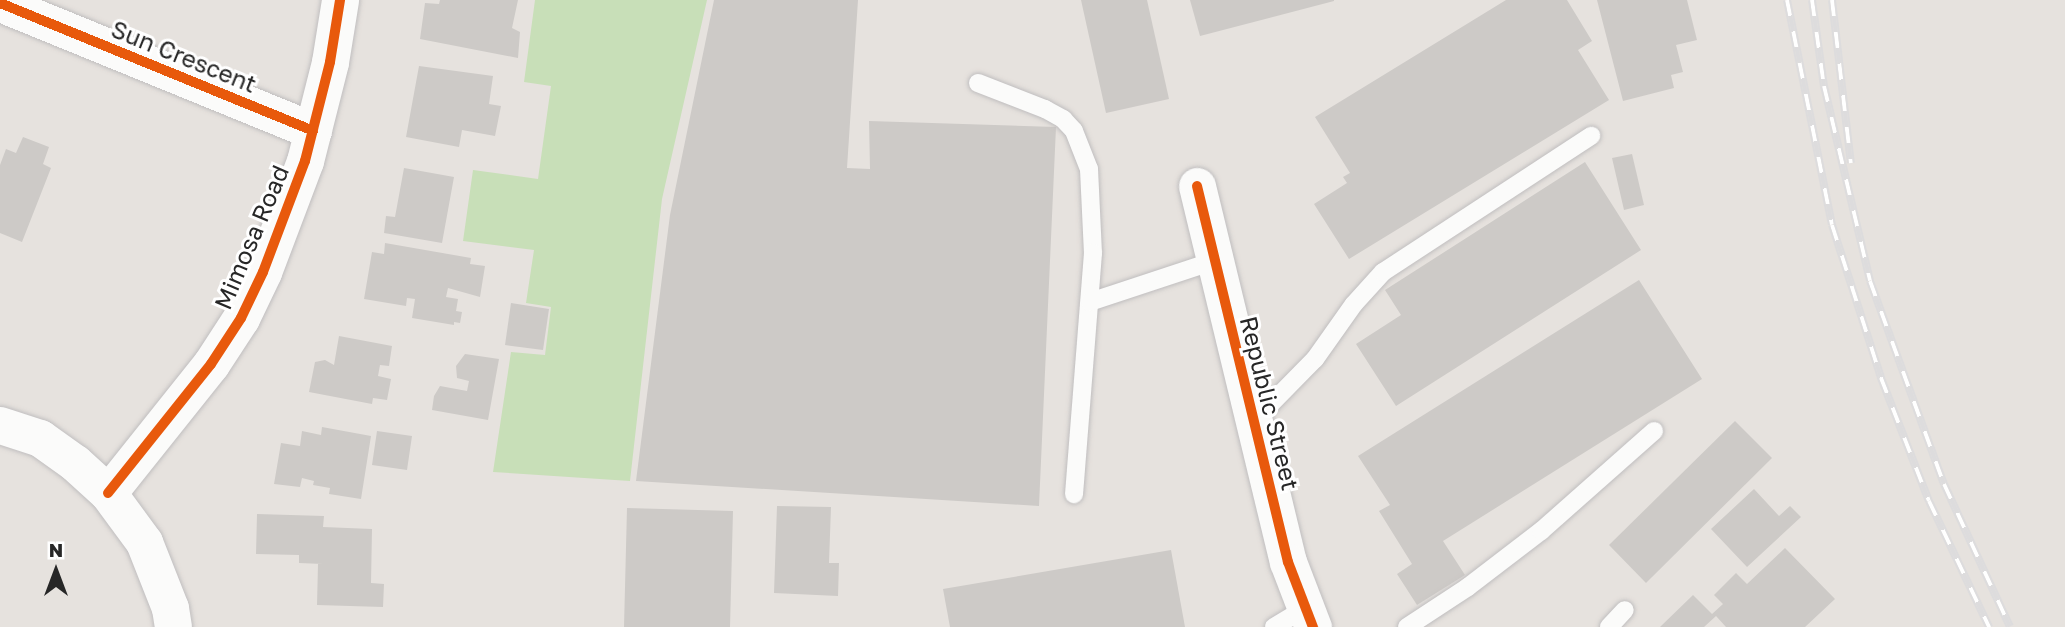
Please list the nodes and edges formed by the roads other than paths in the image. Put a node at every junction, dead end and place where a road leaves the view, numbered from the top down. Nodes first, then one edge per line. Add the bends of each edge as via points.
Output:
1 (340, 0) edge
2 (0, 4) edge
3 (978, 83) dead end
4 (313, 131) junction
5 (1591, 136) dead end
6 (1197, 186) dead end
7 (1213, 261) junction
8 (1090, 302) junction
9 (1252, 424) junction
10 (0, 425) edge
11 (1654, 431) dead end
12 (108, 493) junction
13 (1074, 494) dead end
14 (1625, 610) dead end
15 (1297, 621) edge
16 (173, 627) edge
17 (1407, 627) edge
18 (1609, 627) edge

1 - 4 street, Mimosa Road
2 - 4 street, Sun Crescent
3 - 8 lane via 1045,109 1074,131 1089,169 1093,203
4 - 12 street, Mimosa Road via 291,204 241,318 211,364
5 - 9 lane via 1377,278 1315,359
6 - 7 street, Republic Street
7 - 8 lane
7 - 9 street, Republic Street
8 - 13 lane
9 - 15 street, Republic Street via 1288,562
10 - 12 street via 40,438
11 - 17 lane via 1541,531
12 - 16 street via 144,542
14 - 18 lane

